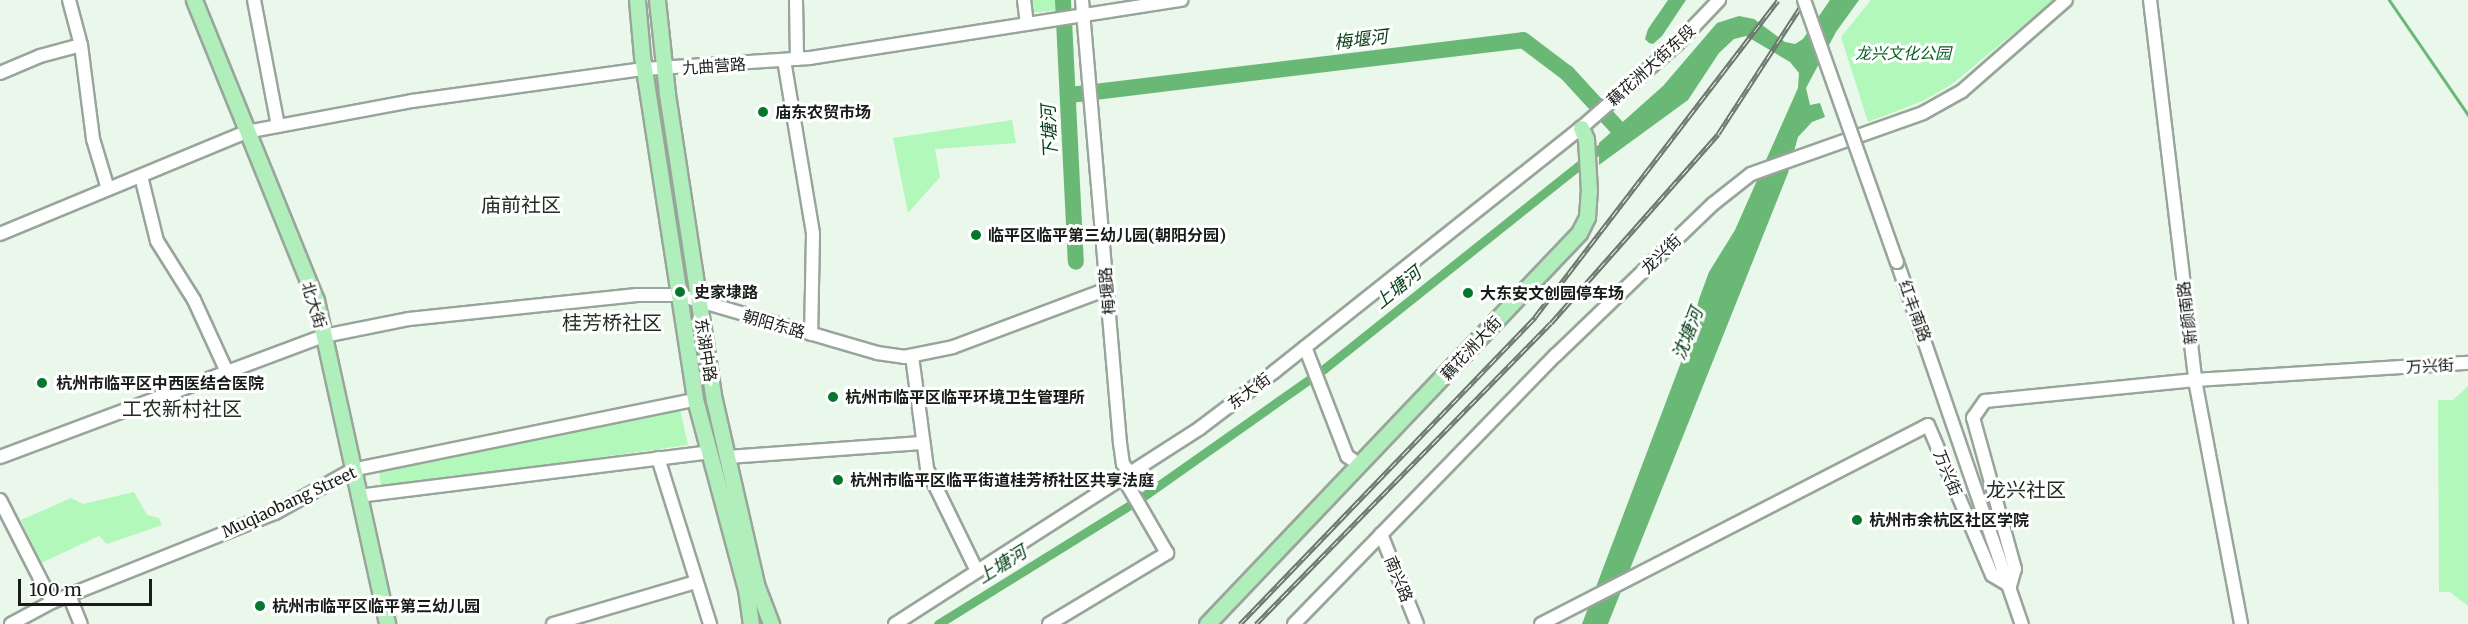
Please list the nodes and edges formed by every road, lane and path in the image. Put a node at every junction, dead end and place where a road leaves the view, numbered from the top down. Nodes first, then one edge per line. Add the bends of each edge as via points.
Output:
1 (69, 0) edge
2 (194, 0) edge
3 (254, 0) edge
4 (637, 0) edge
5 (657, 0) edge
6 (796, 0) edge
7 (1024, 0) edge
8 (1082, 0) edge
9 (1182, 0) edge
10 (1719, 0) edge
11 (1804, 0) edge
12 (2066, 0) edge
13 (2150, 0) edge
14 (1083, 15) junction
15 (1029, 24) junction
16 (81, 45) junction
17 (798, 59) junction
18 (784, 60) junction
19 (644, 69) junction
20 (664, 69) junction
21 (0, 73) edge
22 (278, 126) junction
23 (1583, 131) junction
24 (246, 132) junction
25 (141, 176) junction
26 (108, 189) junction
27 (0, 234) edge
28 (1107, 290) junction
29 (679, 295) junction
30 (699, 303) junction
31 (811, 334) junction
32 (324, 336) junction
33 (1305, 347) junction
34 (912, 356) junction
35 (2468, 363) edge
36 (226, 372) junction
37 (2195, 380) junction
38 (687, 401) dead end
39 (922, 443) junction
40 (709, 452) junction
41 (0, 457) edge
42 (727, 457) junction
43 (658, 458) junction
44 (1360, 463) junction
45 (352, 471) junction
46 (1127, 478) junction
47 (358, 496) junction
48 (0, 500) edge
49 (1381, 534) junction
50 (977, 571) junction
51 (696, 582) junction
52 (2010, 586) junction
53 (69, 595) junction
54 (52, 603) junction
55 (910, 620) edge
56 (11, 624) edge
57 (81, 624) edge
58 (387, 624) edge
59 (553, 624) edge
60 (711, 624) edge
61 (751, 624) edge
62 (771, 624) edge
63 (895, 624) edge
64 (1050, 624) edge
65 (1200, 624) edge
66 (1207, 624) edge
67 (1294, 624) edge
68 (1417, 624) edge
69 (1541, 624) edge
70 (2022, 624) edge
71 (2241, 624) edge

1 - 16 street
2 - 24 main road, 北大街
3 - 22 street
4 - 19 main road, 东湖中路
5 - 20 main road, 东湖中路
6 - 17 street
7 - 15 street
8 - 14 street, 梅堰路
9 - 14 street, 九曲营路
10 - 23 street, 藕花洲大街东段
11 - 52 street, 红丰南路, bridge
12 - 49 street, 龙兴街 via 1962,91 1923,113 1751,174 1713,204 1556,356
13 - 37 street, 新颜南路
14 - 15 street, 九曲营路
14 - 28 street, 梅堰路
15 - 17 street, 九曲营路
16 - 21 street
16 - 26 street via 93,139
17 - 18 street, 九曲营路
18 - 20 street, 九曲营路
18 - 31 street via 813,234
19 - 20 street, 九曲营路
19 - 22 street, 九曲营路 via 412,101
19 - 29 main road, 东湖中路
20 - 30 main road, 东湖中路
22 - 24 street, 九曲营路
23 - 33 street, 东大街
23 - 44 main road, 藕花洲大街 via 1587,217 1579,233
24 - 25 street, 九曲营路
24 - 32 main road, 北大街 via 316,300
25 - 26 street, 九曲营路
25 - 36 street via 157,241 194,300
26 - 27 street, 九曲营路
28 - 34 street, 朝阳东路 via 953,347
28 - 46 street, 梅堰路 via 1120,443
29 - 30 street, 朝阳东路
29 - 32 street, 朝阳东路 via 637,294 409,319
29 - 40 main road, 东湖中路 via 696,403
30 - 31 street, 朝阳东路
30 - 42 main road, 东湖中路
31 - 34 street, 朝阳东路 via 878,353
32 - 36 street, 朝阳东路
32 - 45 main road, 北大街
33 - 44 street via 1347,456
33 - 46 street, 东大街
34 - 39 street
35 - 37 street, 万兴街
36 - 41 street, 朝阳东路
37 - 52 street, 万兴街 via 1985,400 1974,418 2014,569
37 - 71 street, 新颜南路
38 - 45 street, Muqiaobang Street
39 - 42 street
39 - 50 street via 938,496
40 - 43 street
40 - 61 main road, 东湖中路
42 - 62 main road, 东湖中路 via 757,586
43 - 47 street
43 - 51 street
44 - 65 main road, 藕花洲大街
44 - 66 main road, 藕花洲大街
45 - 47 main road, 北大街
45 - 53 street, Muqiaobang Street via 275,513
46 - 50 street, 东大街
46 - 64 street, 梅堰路 via 1167,553
47 - 58 main road, 北大街
48 - 54 street
49 - 67 street, 龙兴街
49 - 68 street, 南兴路
50 - 55 street, 东大街
51 - 59 street
51 - 60 street
52 - 69 street, 万兴街 via 1992,575 1928,425
52 - 70 street, 红丰南路
53 - 54 street, Muqiaobang Street
53 - 57 street
54 - 56 street, Muqiaobang Street
55 - 63 street, 东大街

